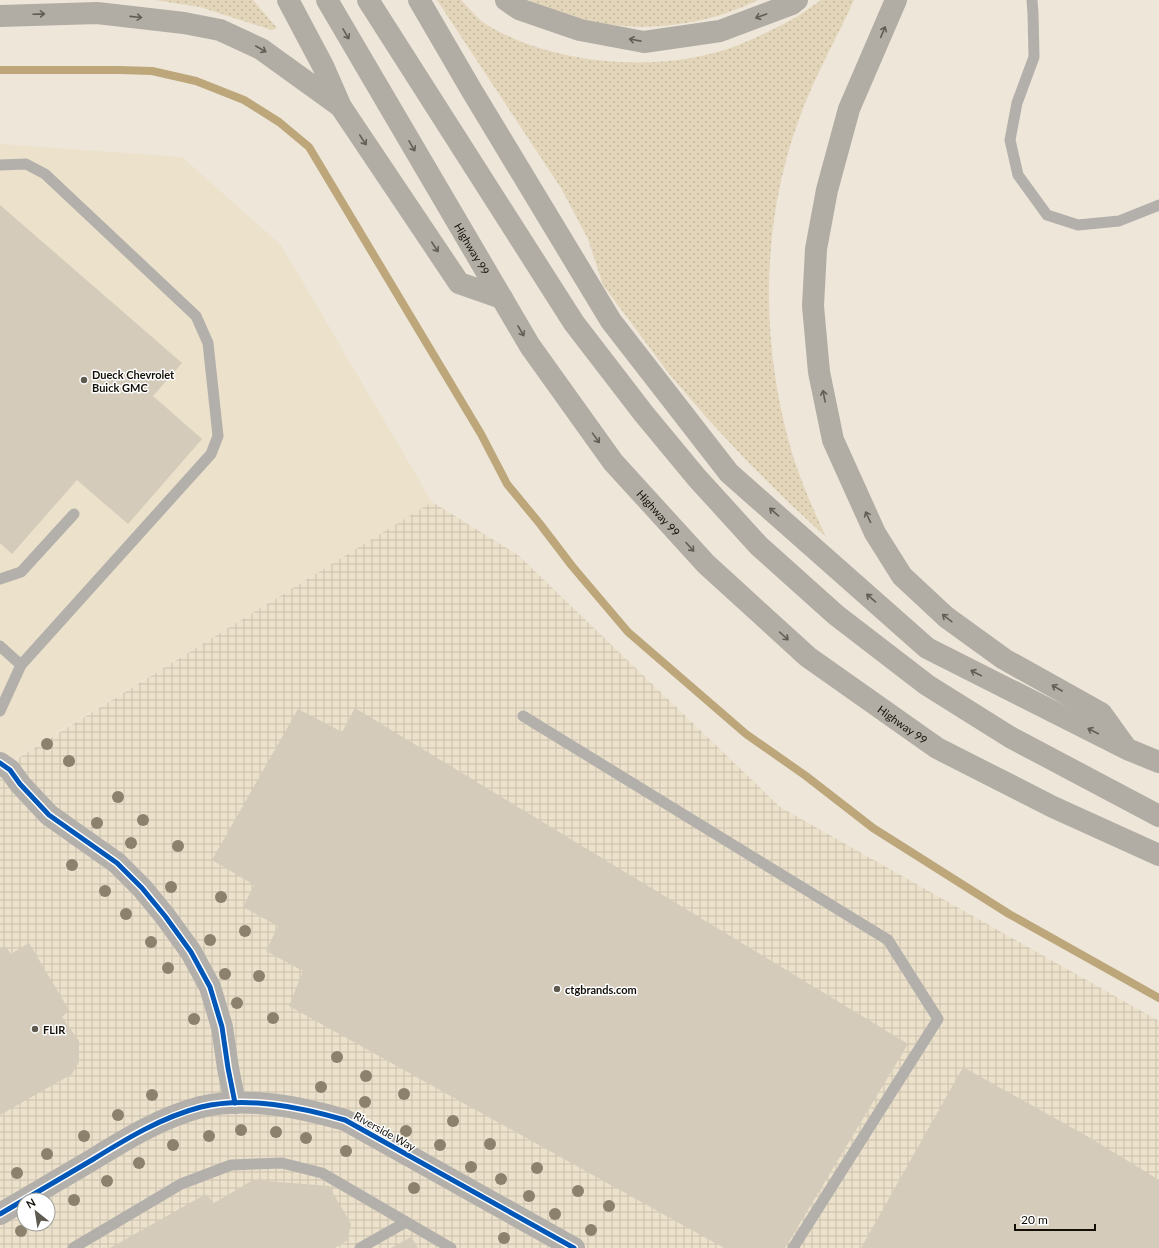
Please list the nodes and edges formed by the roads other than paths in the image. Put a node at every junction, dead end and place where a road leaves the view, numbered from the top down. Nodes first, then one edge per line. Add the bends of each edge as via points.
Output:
1 (288, 0) edge
2 (327, 0) edge
3 (368, 0) edge
4 (375, 0) edge
5 (419, 0) edge
6 (506, 0) edge
7 (797, 0) edge
8 (896, 0) edge
9 (1032, 0) edge
10 (0, 16) edge
11 (407, 61) junction
12 (341, 107) junction
13 (0, 165) edge
14 (1159, 205) edge
15 (502, 298) junction
16 (74, 514) dead end
17 (0, 579) edge
18 (0, 646) edge
19 (21, 665) junction
20 (3, 694) edge
21 (0, 711) edge
22 (523, 716) dead end
23 (1127, 749) junction
24 (1159, 762) edge
25 (0, 763) edge
26 (1107, 790) junction
27 (1159, 809) edge
28 (1159, 816) edge
29 (1159, 855) edge
30 (235, 1103) junction
31 (0, 1214) edge
32 (406, 1222) junction
33 (73, 1248) edge
34 (360, 1248) edge
35 (451, 1248) edge
36 (574, 1248) edge
37 (793, 1248) edge

1 - 12 highway via 323,66
2 -> 15 highway, Highway 99
3 - 11 highway
4 - 11 highway
23 -> 5 highway via 927,648 729,472 612,321
7 -> 6 highway via 720,31 644,42 580,30 519,9
23 -> 8 highway via 1101,714 1004,659 946,617 902,576 875,533 833,440 819,372 813,306 816,249 827,190 849,109
9 - 14 lane via 1034,56 1017,103 1010,140 1018,175 1047,215 1078,225 1119,221
10 -> 12 highway via 97,13 184,23 220,30 261,49
11 - 26 highway via 574,323 697,478 759,546 836,615 927,685 1010,737
12 -> 15 highway via 459,283
13 - 19 lane via 26,164 45,174 196,316 208,342 218,436 211,454
15 -> 29 highway, Highway 99 via 530,346 613,462 706,564 808,658 937,748 1053,807
16 - 17 lane via 21,572
18 - 19 lane
19 - 20 lane
20 - 21 lane
22 - 37 lane via 888,940 938,1019
23 - 24 highway
25 - 30 street via 10,770 49,815 117,863 142,888 191,952 210,987 222,1027
26 - 27 highway
26 - 28 highway
30 - 31 street, Riverside Way via 202,1107 168,1118 130,1137
30 - 36 street, Riverside Way via 277,1104 345,1120
32 - 33 lane via 322,1172 282,1163 231,1164 181,1184
32 - 34 lane
32 - 35 lane

